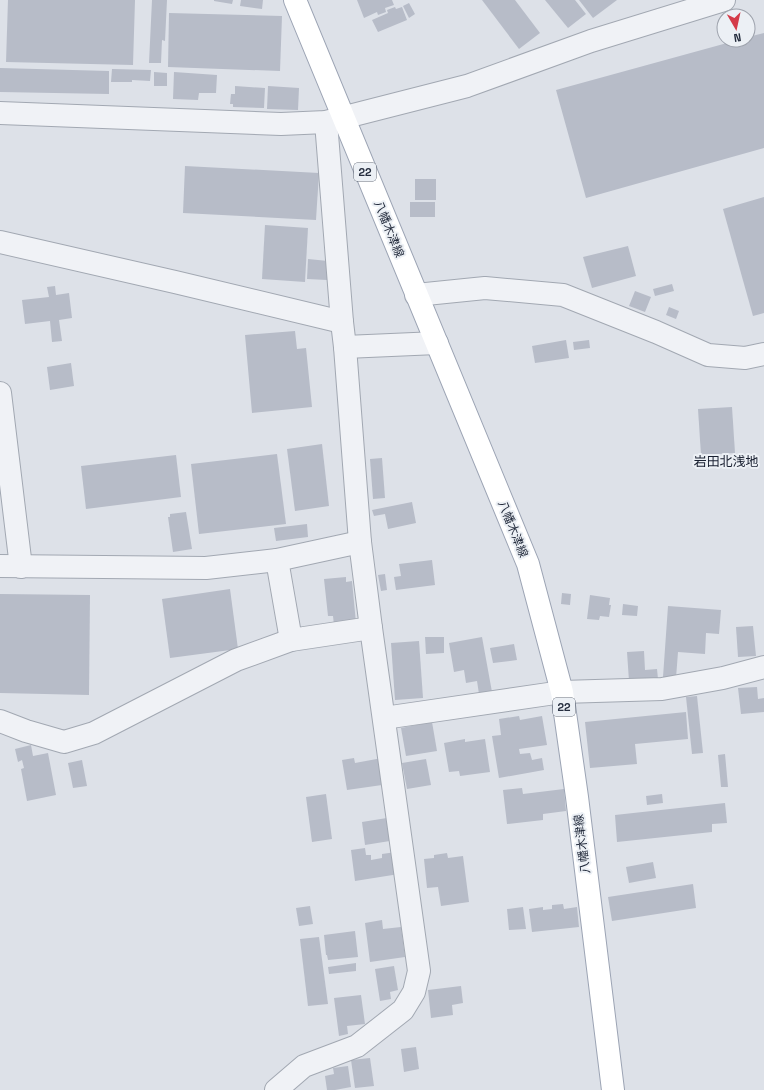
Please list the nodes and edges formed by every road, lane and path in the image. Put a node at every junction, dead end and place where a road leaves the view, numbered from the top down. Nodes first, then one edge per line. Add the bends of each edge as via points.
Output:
1 (295, 0) edge
2 (724, 0) edge
3 (0, 113) edge
4 (335, 120) junction
5 (0, 242) edge
6 (416, 295) junction
7 (342, 322) junction
8 (437, 343) junction
9 (346, 347) junction
10 (764, 354) edge
11 (0, 393) edge
12 (360, 542) junction
13 (277, 560) junction
14 (10, 566) edge
15 (371, 628) junction
16 (291, 640) junction
17 (764, 667) edge
18 (562, 692) junction
19 (384, 718) junction
20 (0, 721) edge
21 (276, 1090) edge
22 (612, 1090) edge

1 - 4 main road, 八幡木津線 / 22
2 - 4 street via 591,41 467,86
3 - 4 street via 281,124
4 - 6 main road, 八幡木津線 / 22
4 - 7 street
5 - 7 street
6 - 8 main road, 八幡木津線 / 22
6 - 10 street via 485,288 563,295 708,355 745,358
7 - 9 street
8 - 9 street
8 - 18 main road, 八幡木津線 / 22 via 528,564
9 - 12 street
11 - 14 street
12 - 13 street
12 - 15 street
13 - 14 street via 206,568
13 - 16 street
15 - 16 street
15 - 19 street
16 - 20 street via 236,660 94,733 64,742
17 - 18 street via 723,678 662,689
18 - 19 street
18 - 22 main road, 八幡木津線 / 22
19 - 21 street via 419,970 414,992 403,1010 357,1046 304,1066

